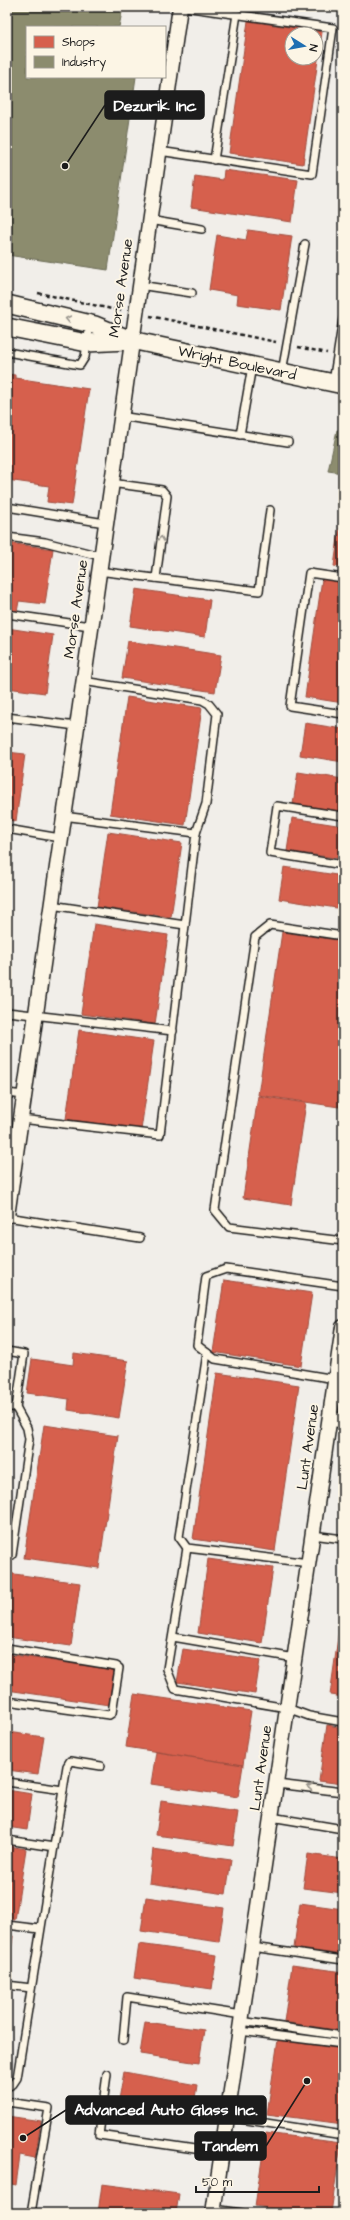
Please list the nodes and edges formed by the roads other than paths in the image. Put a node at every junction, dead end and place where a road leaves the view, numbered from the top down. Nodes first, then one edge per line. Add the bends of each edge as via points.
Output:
1 (180, 7) edge
2 (184, 7) edge
3 (237, 14) junction
4 (159, 151) junction
5 (214, 160) junction
6 (148, 220) junction
7 (202, 229) dead end
8 (304, 244) dead end
9 (139, 285) junction
10 (192, 293) dead end
11 (7, 304) edge
12 (343, 319) edge
13 (90, 324) junction
14 (7, 327) edge
15 (131, 340) junction
16 (87, 343) junction
17 (7, 352) edge
18 (252, 366) junction
19 (282, 372) junction
20 (338, 384) edge
21 (120, 416) junction
22 (240, 435) junction
23 (288, 442) dead end
24 (111, 483) junction
25 (7, 507) edge
26 (270, 510) dead end
27 (105, 523) junction
28 (7, 537) edge
29 (100, 556) junction
30 (98, 571) junction
31 (156, 578) junction
32 (343, 578) edge
33 (7, 614) edge
34 (90, 626) junction
35 (83, 681) junction
36 (343, 714) edge
37 (7, 717) edge
38 (76, 726) junction
39 (64, 816) junction
40 (343, 816) edge
41 (7, 829) edge
42 (196, 833) junction
43 (60, 838) junction
44 (343, 865) edge
45 (51, 904) junction
46 (185, 925) junction
47 (343, 936) edge
48 (7, 1012) edge
49 (35, 1015) junction
50 (173, 1031) junction
51 (7, 1093) edge
52 (24, 1096) junction
53 (21, 1119) junction
54 (7, 1217) edge
55 (140, 1238) dead end
56 (343, 1241) edge
57 (343, 1286) edge
58 (343, 1327) edge
59 (7, 1351) edge
60 (207, 1353) junction
61 (335, 1379) junction
62 (7, 1406) edge
63 (16, 1408) junction
64 (336, 1420) edge
65 (313, 1535) junction
66 (343, 1539) edge
67 (187, 1548) junction
68 (7, 1554) edge
69 (308, 1563) junction
70 (173, 1637) junction
71 (7, 1648) edge
72 (295, 1658) junction
73 (7, 1701) edge
74 (287, 1708) junction
75 (343, 1722) edge
76 (101, 1766) dead end
77 (7, 1782) edge
78 (277, 1784) junction
79 (63, 1790) junction
80 (343, 1792) edge
81 (271, 1817) junction
82 (343, 1829) edge
83 (7, 1840) edge
84 (54, 1847) junction
85 (7, 1924) edge
86 (40, 1930) junction
87 (252, 1947) junction
88 (343, 1960) edge
89 (7, 1985) edge
90 (31, 1988) junction
91 (241, 2022) junction
92 (343, 2036) edge
93 (124, 2040) dead end
94 (343, 2044) edge
95 (108, 2074) dead end
96 (7, 2087) edge
97 (7, 2102) edge
98 (228, 2116) junction
99 (343, 2135) edge
100 (222, 2152) junction
101 (214, 2211) edge
102 (31, 2213) edge
103 (242, 2213) edge

1 - 4 street, Morse Avenue
2 - 3 lane
3 - 5 lane
3 - 5 lane via 333,28 312,174
4 - 5 lane
4 - 6 street, Morse Avenue
6 - 7 lane
6 - 9 street, Morse Avenue
8 - 19 lane
9 - 10 lane
9 - 15 street, Morse Avenue
13 -> 11 street, Wright Boulevard
12 - 20 lane via 338,355
13 - 15 street, Wright Boulevard
13 - 16 lane
14 - 16 street, Wright Boulevard
15 - 16 street, Wright Boulevard
15 - 18 street, Wright Boulevard
15 - 21 street, Morse Avenue
16 - 17 lane via 80,365
18 - 19 street, Wright Boulevard
18 - 22 lane
19 - 20 street, Wright Boulevard
21 - 22 lane
21 - 24 street, Morse Avenue
22 - 23 lane
24 - 27 street, Morse Avenue
31 -> 24 lane via 167,496 162,490
25 - 27 lane
26 - 31 lane via 259,591
27 - 29 street, Morse Avenue
28 - 29 lane via 45,542
29 - 30 street, Morse Avenue
30 - 31 lane
30 - 34 street, Morse Avenue
32 - 36 lane via 309,573 290,706
33 - 34 lane
34 - 35 street, Morse Avenue
35 - 38 street, Morse Avenue
35 - 42 lane via 202,700 218,714 206,804
37 - 38 lane
38 - 39 street, Morse Avenue
39 - 42 lane
39 - 43 street, Morse Avenue
40 - 44 lane via 277,806 270,853
41 - 43 lane
42 - 46 lane
43 - 45 street, Morse Avenue
45 - 46 lane
45 - 49 street, Morse Avenue
46 - 50 lane
47 - 56 lane via 270,925 255,937 215,1210 229,1227
48 - 49 lane
49 - 50 lane
49 - 52 street, Morse Avenue
50 - 53 lane via 160,1134
51 - 52 lane
52 - 53 street, Morse Avenue
53 - 54 street, Morse Avenue
54 - 55 lane
57 - 60 lane via 226,1269 206,1276 197,1345
58 - 61 street, Lunt Avenue
59 - 63 lane via 24,1354
60 - 61 lane via 214,1359
60 - 67 lane via 179,1537
61 - 64 street, Lunt Avenue
62 - 63 lane
63 - 68 lane via 27,1428 29,1439 12,1555
64 - 65 street, Lunt Avenue
65 - 66 lane
65 - 69 street, Lunt Avenue
67 - 69 lane
67 - 70 lane
69 - 72 street, Lunt Avenue
70 - 72 lane
70 - 74 lane via 167,1669 175,1689
71 - 73 lane via 119,1668 112,1713 109,1716
72 - 74 street, Lunt Avenue
74 - 75 lane via 309,1716
74 - 78 street, Lunt Avenue
76 - 79 lane via 70,1761
77 - 79 lane
80 -> 78 lane
78 - 81 street, Lunt Avenue
79 - 84 lane
81 - 82 lane
81 - 87 street, Lunt Avenue
83 - 84 lane
84 - 86 lane
85 - 86 lane
86 - 90 lane
87 - 88 lane
87 - 91 street, Lunt Avenue
89 - 90 lane
90 - 96 lane via 17,2078
91 - 92 lane
91 - 93 lane via 127,1997
91 - 94 lane
91 - 98 street, Lunt Avenue
95 - 100 lane via 99,2135
97 - 102 lane via 49,2108
98 - 99 lane
98 - 100 street, Lunt Avenue
100 - 101 street, Lunt Avenue
101 - 103 lane

